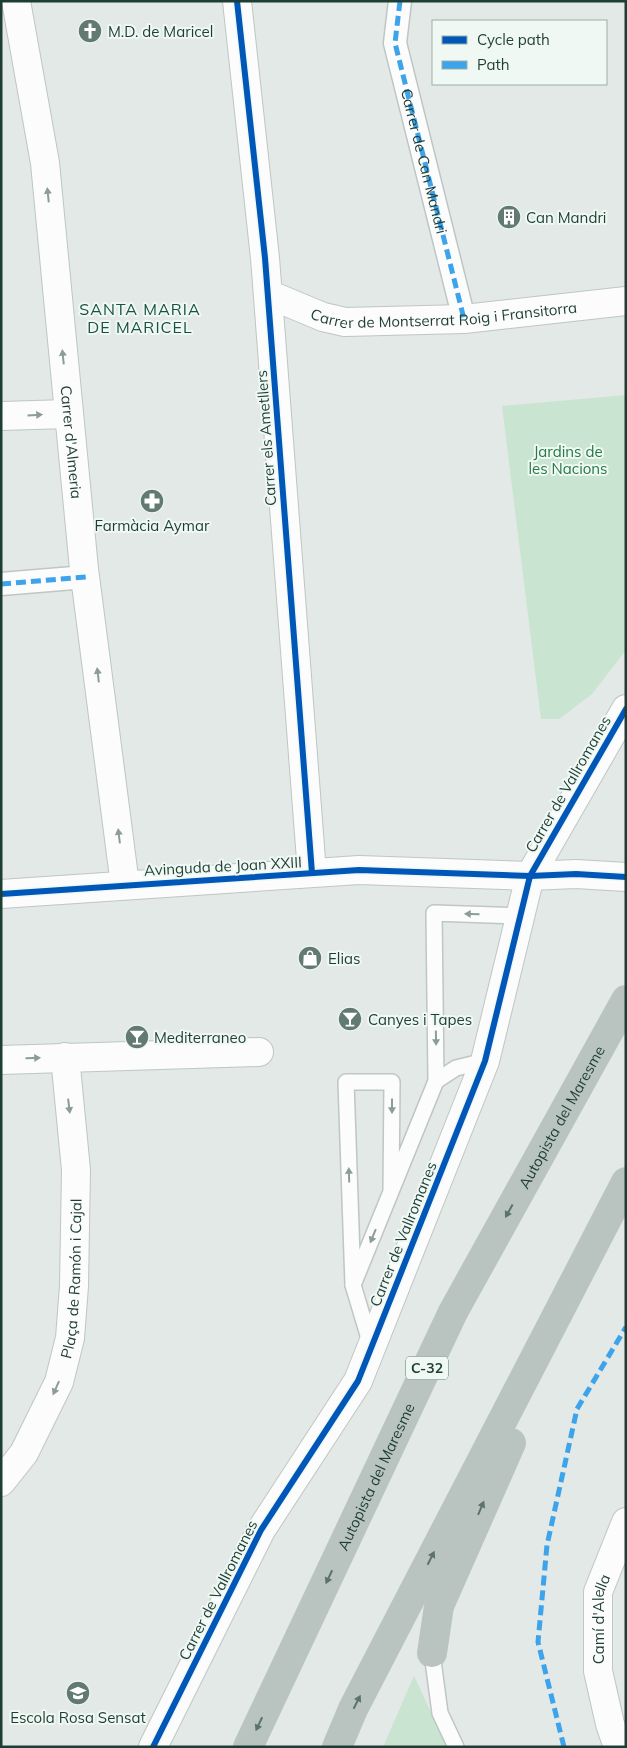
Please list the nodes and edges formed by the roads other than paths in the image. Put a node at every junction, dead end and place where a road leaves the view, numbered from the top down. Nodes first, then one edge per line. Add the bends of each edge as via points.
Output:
1 (16, 1) edge
2 (237, 1) edge
3 (400, 1) edge
4 (268, 294) junction
5 (626, 301) edge
6 (464, 319) junction
7 (68, 414) junction
8 (1, 416) edge
9 (86, 577) junction
10 (1, 584) edge
11 (626, 709) edge
12 (312, 874) junction
13 (530, 876) junction
14 (626, 877) edge
15 (125, 885) junction
16 (1, 894) edge
17 (520, 916) junction
18 (626, 1000) edge
19 (259, 1052) dead end
20 (65, 1057) junction
21 (1, 1060) edge
22 (485, 1061) junction
23 (436, 1081) junction
24 (626, 1182) edge
25 (391, 1190) junction
26 (626, 1196) edge
27 (353, 1284) junction
28 (371, 1348) junction
29 (1, 1482) edge
30 (626, 1522) edge
31 (432, 1653) joint
32 (153, 1747) edge
33 (248, 1747) edge
34 (337, 1747) edge
35 (456, 1747) edge
36 (618, 1747) edge

7 -> 1 street, Carrer d'Almeria via 45,163
2 - 4 street, Carrer els Ametllers
3 - 6 street, Carrer de Can Mandri via 395,43
4 - 6 street, Carrer de Montserrat Roig i Fransitorra via 323,317 345,322
4 - 12 street, Carrer els Ametllers
5 - 6 street, Carrer de Montserrat Roig i Fransitorra
8 -> 7 street
7 - 9 street, Carrer d'Almeria
9 - 10 street
15 -> 9 street, Carrer d'Almeria
11 - 13 street, Carrer de Vallromanes
12 - 13 street, Avinguda de Joan XXIII via 360,870
12 - 15 street, Avinguda de Joan XXIII
13 - 14 street, Avinguda de Joan XXIII
13 - 17 street, Carrer de Vallromanes
15 - 16 street, Avinguda de Joan XXIII
17 - 22 street, Carrer de Vallromanes
17 -> 23 lane via 434,913
18 -> 33 highway, Autopista del Maresme / C-32 via 453,1312
19 - 20 street
21 -> 20 street
20 -> 29 street, Plaça de Ramón i Cajal via 76,1170 70,1338 59,1382 24,1453
22 - 23 lane via 456,1068
22 - 28 street, Carrer de Vallromanes
23 - 25 lane
34 -> 24 highway via 353,1709
25 -> 27 lane
27 -> 25 lane via 346,1082 392,1082
31 -> 26 highway via 440,1606 496,1474
27 - 28 lane
28 - 32 street, Carrer de Vallromanes via 358,1381 261,1530
30 - 36 street, Camí d'Alella via 598,1592 598,1671
31 - 35 lane via 440,1713

